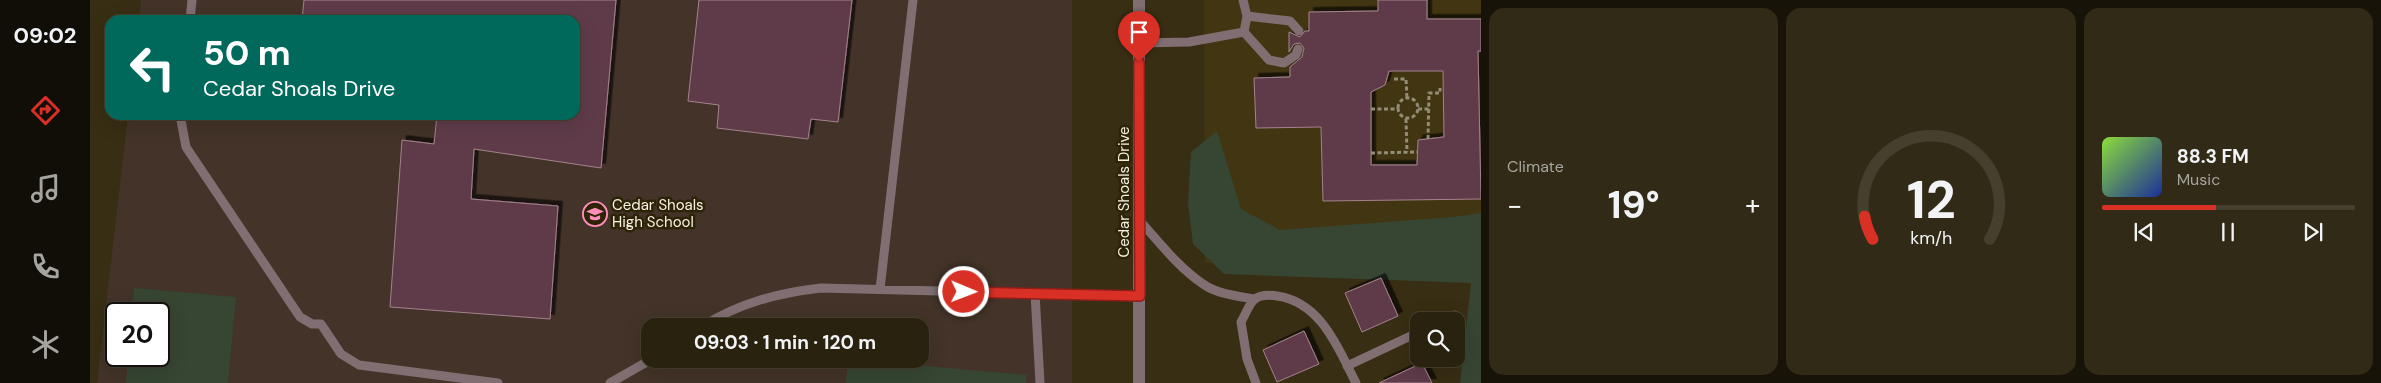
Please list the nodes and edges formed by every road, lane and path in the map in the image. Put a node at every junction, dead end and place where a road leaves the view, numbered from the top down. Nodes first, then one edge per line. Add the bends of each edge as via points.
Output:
1 (192, 0) edge
2 (914, 0) edge
3 (1139, 0) edge
4 (1243, 0) edge
5 (190, 15) edge
6 (1247, 16) junction
7 (1299, 31) dead end
8 (1244, 32) junction
9 (1139, 43) junction
10 (1298, 49) dead end
11 (1394, 79) dead end
12 (1440, 88) dead end
13 (1408, 98) junction
14 (1418, 108) junction
15 (1371, 109) dead end
16 (1398, 109) junction
17 (1428, 109) junction
18 (1406, 119) junction
19 (181, 120) edge
20 (1428, 139) dead end
21 (1407, 152) junction
22 (1417, 152) dead end
23 (1371, 153) dead end
24 (1140, 221) junction
25 (880, 290) junction
26 (1035, 293) junction
27 (1140, 296) junction
28 (1254, 299) junction
29 (715, 318) edge
30 (1410, 336) edge
31 (641, 365) edge
32 (1347, 366) junction
33 (498, 383) edge
34 (610, 383) edge
35 (1040, 383) edge
36 (1140, 383) edge
37 (1256, 383) edge
38 (1356, 383) edge

1 - 5 lane
2 - 25 lane
3 - 9 street, Cedar Shoals Drive
4 - 6 lane
6 - 7 lane via 1290,21
6 - 8 lane
8 - 9 lane via 1188,42
8 - 10 lane via 1269,60 1284,63 1296,55
9 - 24 street, Cedar Shoals Drive
11 - 13 path via 1406,79
12 - 17 path via 1440,93 1429,93
13 - 14 path via 1414,100
13 - 16 path via 1399,103
14 - 17 path
14 - 18 path via 1416,115
15 - 16 path
16 - 18 path via 1400,116
17 - 20 path
18 - 21 path
19 - 33 lane via 186,146 300,317 312,324 321,324 341,354 359,365
21 - 22 path
21 - 23 path
24 - 27 street, Cedar Shoals Drive
24 - 28 lane via 1173,259 1203,285
25 - 26 lane
25 - 29 lane via 821,288 795,291 746,304
26 - 27 lane
26 - 35 lane
27 - 36 street, Cedar Shoals Drive
28 - 32 lane via 1266,295 1285,297 1306,307 1326,327
28 - 37 lane via 1241,322 1247,359
30 - 32 lane
31 - 34 lane
32 - 38 lane

